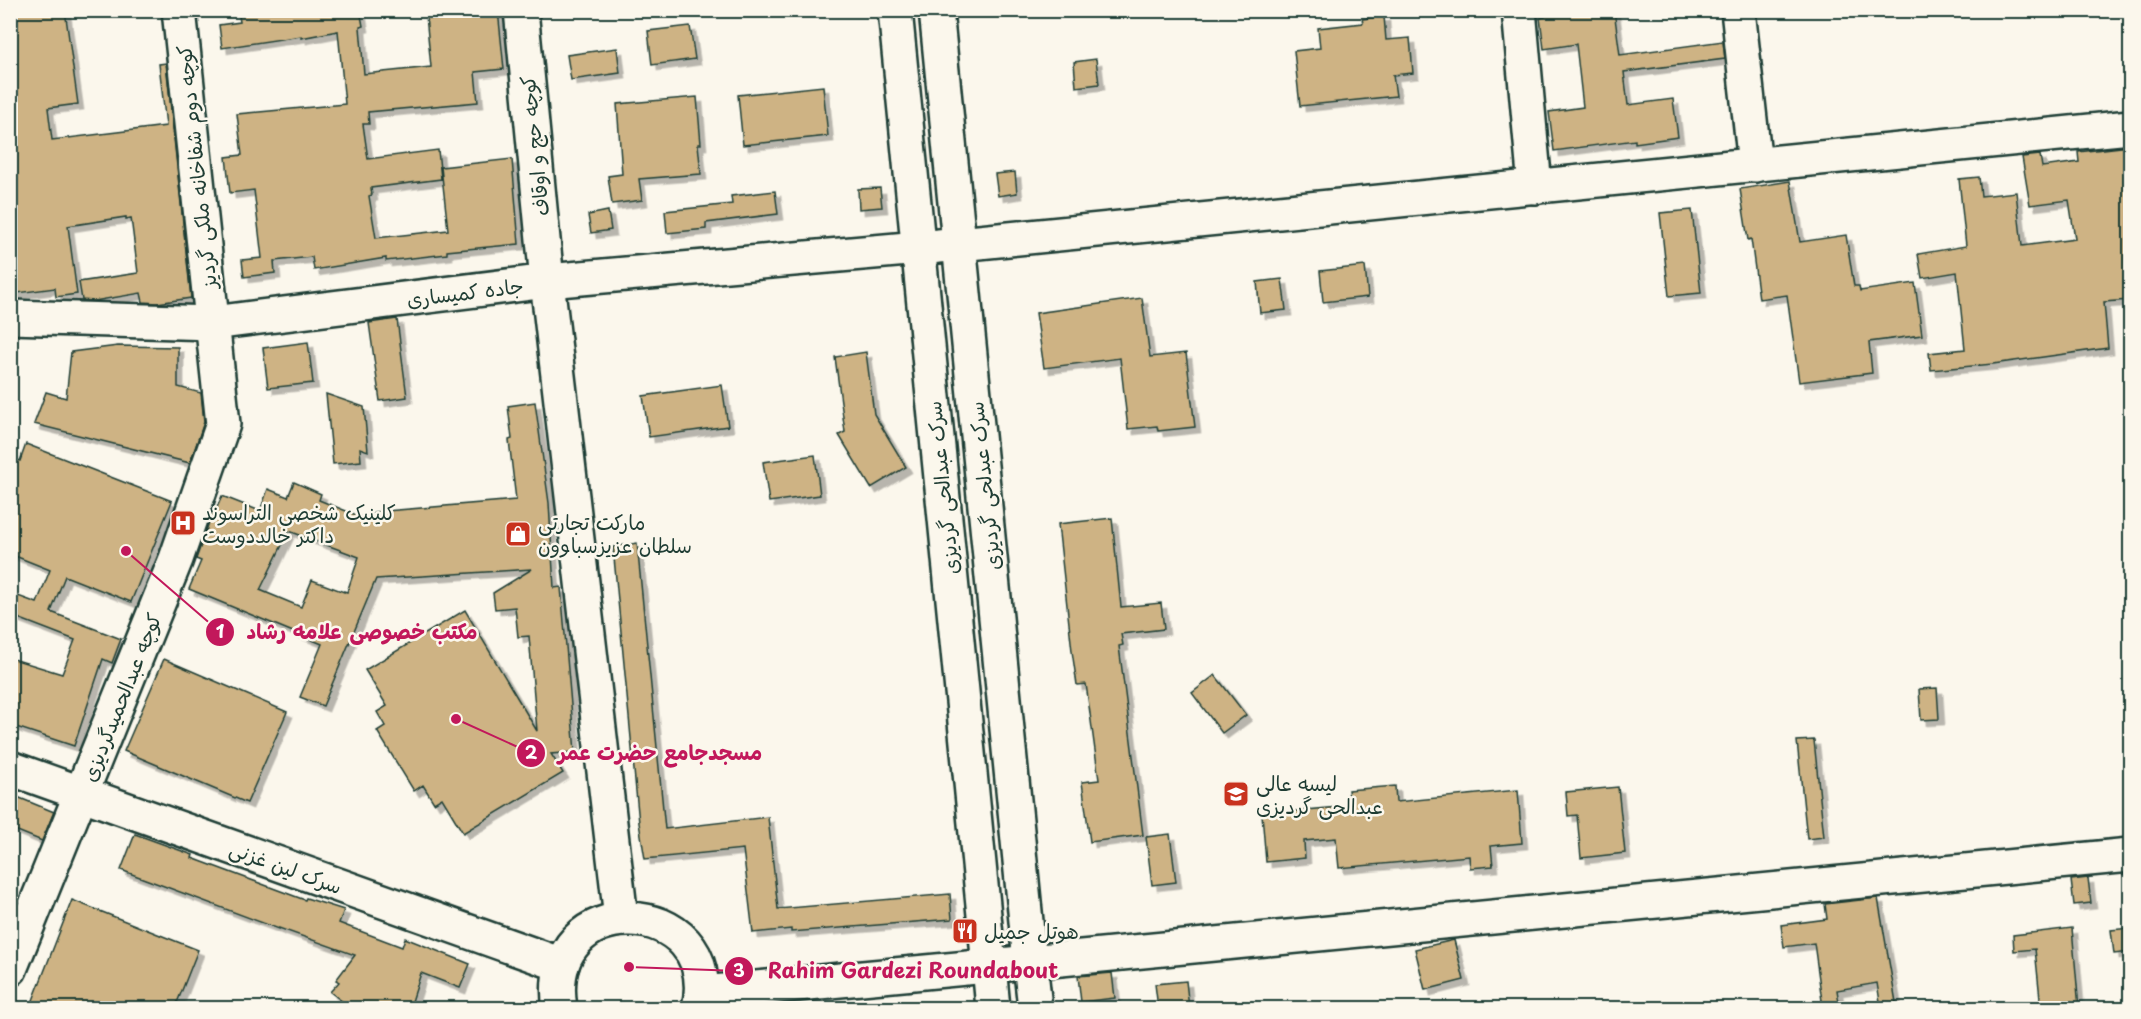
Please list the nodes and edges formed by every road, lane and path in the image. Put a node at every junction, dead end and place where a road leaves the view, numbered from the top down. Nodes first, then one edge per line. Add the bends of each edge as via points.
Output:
1 (179, 10) edge
2 (520, 10) edge
3 (896, 10) edge
4 (936, 10) edge
5 (1519, 10) edge
6 (1738, 10) edge
7 (2130, 127) edge
8 (1755, 165) junction
9 (1535, 187) junction
10 (960, 243) junction
11 (919, 248) junction
12 (547, 281) junction
13 (10, 316) edge
14 (213, 323) junction
15 (10, 768) edge
16 (82, 794) junction
17 (2130, 855) edge
18 (621, 918) junction
19 (1030, 962) junction
20 (562, 965) junction
21 (988, 966) junction
22 (10, 969) edge
23 (701, 1001) edge
24 (560, 1008) edge
25 (993, 1008) edge
26 (1035, 1008) edge

1 - 14 street, کوچه دوم شفاخانه ملکی گردیز
2 - 12 street, کوچه حج و اوقاف
3 - 11 street, سرک عبدالحی گردیزی
4 - 10 street, سرک عبدلحی گردیزی
5 - 9 street
6 - 8 street
7 - 8 street, جاده کمیساری
8 - 9 street, جاده کمیساری
9 - 10 street, جاده کمیساری
10 - 11 street, جاده کمیساری
10 - 19 street, سرک عبدلحی گردیزی
11 - 12 street, جاده کمیساری
11 - 21 street, سرک عبدالحی گردیزی
12 - 14 street, جاده کمیساری
12 - 18 street, کوچه حج و اوقاف
13 - 14 street, جاده کمیساری
14 - 16 street, کوچه عبدالحمیدگردیزی via 223,424 176,559
15 - 16 street, سرک لین غزنی
16 - 20 street, سرک لین غزنی
16 - 22 street, کوچه عبدالحمیدگردیزی
17 - 19 street
18 - 20 street via 596,926 575,942
18 - 23 street via 646,920 669,929 688,946 699,969
19 - 21 street
19 - 26 street, سرک عبدلحی گردیزی
20 - 24 street via 557,989
21 - 23 street
21 - 25 street, سرک عبدالحی گردیزی

